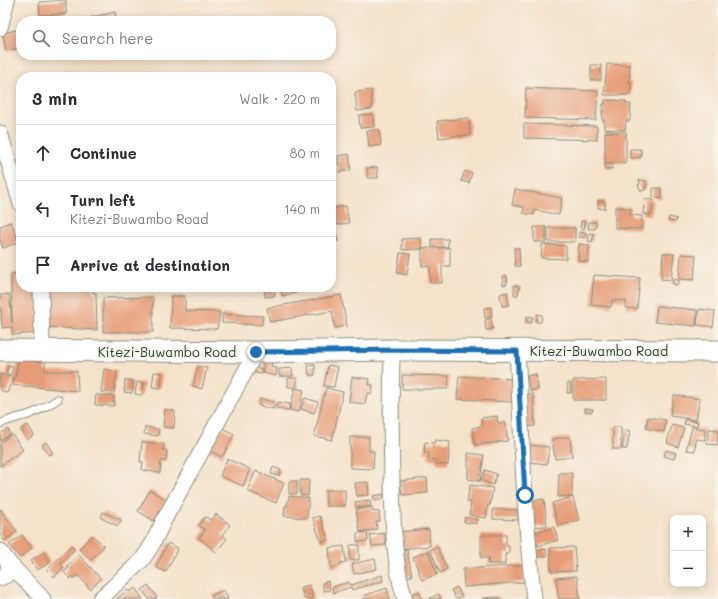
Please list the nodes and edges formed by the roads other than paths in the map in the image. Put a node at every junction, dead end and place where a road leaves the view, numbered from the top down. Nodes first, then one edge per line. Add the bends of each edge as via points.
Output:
1 (7, 0) edge
2 (0, 28) edge
3 (0, 133) edge
4 (16, 187) edge
5 (41, 292) edge
6 (0, 350) edge
7 (42, 350) junction
8 (392, 350) junction
9 (517, 351) junction
10 (718, 351) edge
11 (256, 352) junction
12 (58, 399) dead end
13 (0, 424) edge
14 (0, 551) edge
15 (9, 563) junction
16 (0, 578) edge
17 (43, 599) edge
18 (100, 599) edge
19 (405, 599) edge
20 (534, 599) edge

1 - 2 street
3 - 4 street
5 - 7 street
6 - 7 street, Kitezi-Buwambo Road
7 - 11 street, Kitezi-Buwambo Road
8 - 9 street, Kitezi-Buwambo Road
8 - 11 street, Kitezi-Buwambo Road
8 - 19 street via 390,427 393,528 397,569
9 - 10 street, Kitezi-Buwambo Road
9 - 20 street
11 - 18 street via 152,545 142,560
12 - 13 lane via 39,410
14 - 15 street
15 - 16 street via 7,575
15 - 17 street

